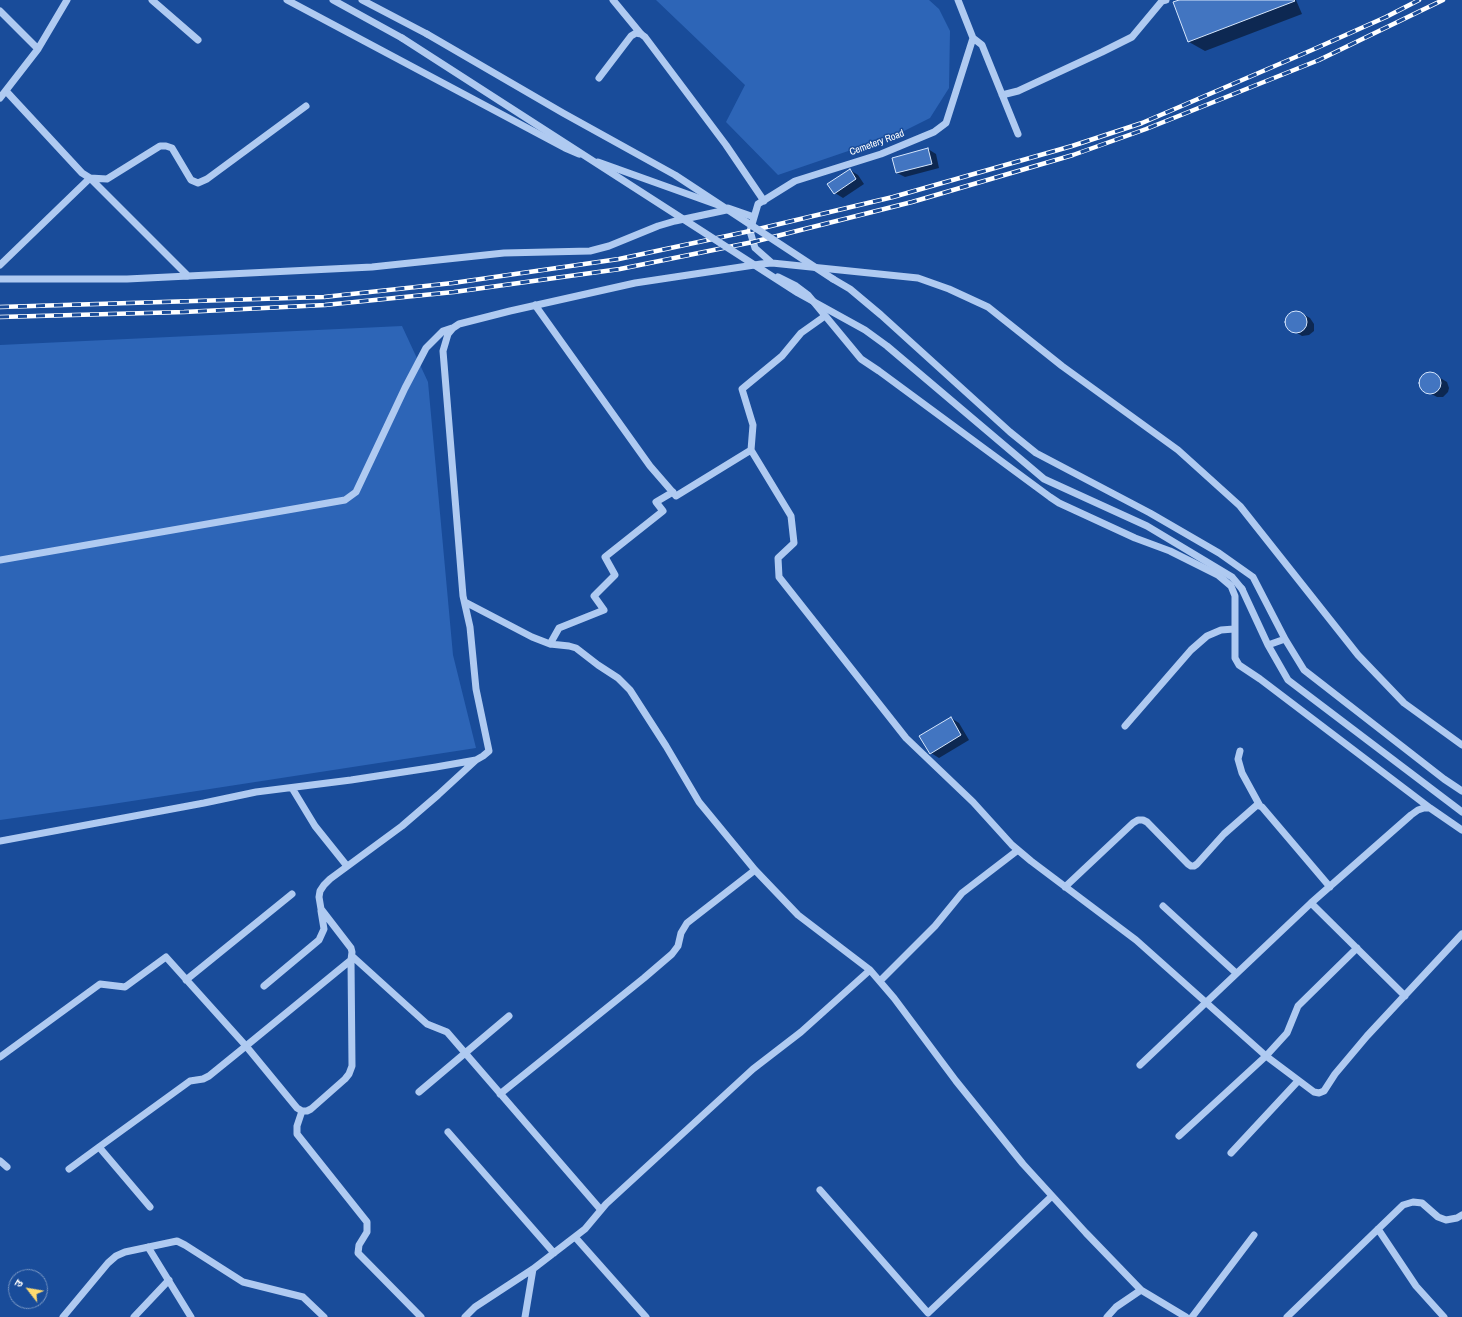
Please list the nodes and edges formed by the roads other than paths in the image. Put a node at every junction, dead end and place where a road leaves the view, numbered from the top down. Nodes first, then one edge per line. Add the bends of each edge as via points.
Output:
1 (67, 0) edge
2 (152, 0) edge
3 (287, 0) edge
4 (333, 0) edge
5 (362, 0) edge
6 (613, 0) edge
7 (958, 0) edge
8 (1166, 0) edge
9 (0, 11) edge
10 (641, 34) junction
11 (973, 38) junction
12 (198, 40) dead end
13 (38, 49) junction
14 (599, 78) dead end
15 (6, 91) junction
16 (1002, 95) junction
17 (0, 98) edge
18 (306, 106) dead end
19 (1018, 134) dead end
20 (90, 178) junction
21 (764, 201) junction
22 (731, 209) junction
23 (754, 218) junction
24 (772, 263) junction
25 (761, 264) junction
26 (0, 265) edge
27 (188, 276) junction
28 (0, 279) edge
29 (535, 305) junction
30 (825, 316) junction
31 (453, 328) junction
32 (751, 450) junction
33 (673, 492) junction
34 (0, 560) edge
35 (465, 602) junction
36 (1234, 629) junction
37 (1286, 639) junction
38 (550, 644) junction
39 (1268, 645) junction
40 (1125, 726) dead end
41 (1462, 745) edge
42 (1240, 751) dead end
43 (476, 760) junction
44 (292, 788) junction
45 (1462, 791) edge
46 (1260, 806) junction
47 (1430, 808) junction
48 (1462, 812) edge
49 (1462, 830) edge
50 (0, 841) edge
51 (1018, 850) junction
52 (347, 866) junction
53 (755, 870) junction
54 (1065, 887) junction
55 (1330, 887) junction
56 (292, 894) dead end
57 (1311, 903) junction
58 (1163, 906) dead end
59 (321, 909) junction
60 (1462, 934) edge
61 (1356, 948) junction
62 (352, 958) junction
63 (870, 970) junction
64 (1236, 973) junction
65 (186, 980) junction
66 (880, 981) junction
67 (264, 986) dead end
68 (1405, 996) junction
69 (1206, 1003) junction
70 (508, 1016) dead end
71 (246, 1046) junction
72 (465, 1053) junction
73 (1266, 1056) junction
74 (0, 1057) edge
75 (1140, 1065) dead end
76 (1298, 1081) junction
77 (419, 1092) dead end
78 (500, 1094) junction
79 (302, 1111) junction
80 (448, 1132) dead end
81 (1179, 1136) dead end
82 (99, 1147) junction
83 (1231, 1153) dead end
84 (0, 1161) edge
85 (7, 1167) dead end
86 (69, 1169) dead end
87 (820, 1190) dead end
88 (1052, 1196) junction
89 (150, 1207) dead end
90 (601, 1210) junction
91 (1462, 1215) edge
92 (1378, 1229) junction
93 (1254, 1235) dead end
94 (575, 1237) junction
95 (148, 1247) junction
96 (554, 1253) junction
97 (533, 1269) junction
98 (169, 1280) junction
99 (1141, 1290) junction
100 (926, 1315) edge
101 (63, 1317) edge
102 (134, 1317) edge
103 (191, 1317) edge
104 (324, 1317) edge
105 (421, 1317) edge
106 (464, 1317) edge
107 (525, 1317) edge
108 (646, 1317) edge
109 (1107, 1317) edge
110 (1186, 1317) edge
111 (1192, 1317) edge
112 (1287, 1317) edge
113 (1444, 1317) edge

1 - 13 street
2 - 12 street
3 - 22 street via 565,148
4 - 39 street, bridge via 402,38 798,293 866,330 1044,479 1148,526 1232,577 1242,589
5 - 37 street, bridge via 427,34 675,175 850,289 1036,453 1150,513 1219,553 1253,577
6 - 10 street
7 - 11 street
8 - 16 street via 1162,1 1132,37 1018,91
9 - 13 street
10 - 14 street via 631,36
10 - 21 street via 726,145
11 - 16 street via 982,45
11 - 21 street, Cemetery Road via 946,123 934,132 881,154 795,181
13 - 15 street
15 - 17 street
15 - 20 street via 82,173
16 - 19 street
18 - 20 street via 198,183 191,180 172,148 166,146 160,146 107,179
20 - 26 street
20 - 27 street
21 - 23 street, Cemetery Road via 758,204
22 - 23 street
22 - 27 street via 658,226 590,251 504,253 372,267
23 - 24 street, Cemetery Road via 750,231 755,248
24 - 25 street
24 - 41 street via 918,278 988,307 1062,366 1178,450 1240,506 1358,655 1404,703
25 - 29 street via 635,283
25 - 30 street via 769,273 803,290
27 - 28 street via 127,280
29 - 31 street via 459,324
29 - 33 street via 650,466
30 - 32 street via 801,333 782,356 742,389 754,425
30 - 36 street via 861,359 1059,503 1170,551 1218,576 1231,586 1235,596
31 - 34 street via 443,331 426,348 356,492 345,500
31 - 35 street via 444,342 443,351
32 - 33 street via 676,496
32 - 51 street via 790,516 794,543 778,558 779,577 906,738 973,802
33 - 38 street via 656,502 664,511 605,557 615,575 594,596 604,610 559,628
35 - 38 street
35 - 43 street via 476,689 489,751
36 - 40 street via 1222,630 1207,636 1191,650
36 - 47 street via 1234,658 1238,665
37 - 39 street
37 - 45 street via 1304,670
38 - 53 street via 576,648 618,678 630,690 699,802
39 - 48 street via 1288,680
42 - 46 street via 1238,759 1242,772
43 - 44 street
43 - 52 street via 402,826
44 - 50 street via 256,792
44 - 52 street via 314,826
46 - 54 street via 1255,806 1224,834 1194,866 1188,864 1147,822 1138,820
46 - 55 street
47 - 49 street
47 - 55 street via 1418,810 1411,815
51 - 54 street
51 - 66 street via 962,893 935,926
52 - 59 street via 330,879 320,891
53 - 63 street via 798,915
53 - 78 street via 687,923 672,954
54 - 69 street via 1136,940
55 - 57 street
56 - 65 street
57 - 61 street
57 - 64 street
58 - 64 street
59 - 62 street via 351,948
59 - 67 street via 324,929 319,940
60 - 68 street
61 - 68 street
61 - 73 street via 1298,1006 1287,1033
62 - 71 street
62 - 72 street via 427,1024 448,1032
62 - 79 street via 353,1060 349,1074 311,1108
63 - 66 street
63 - 90 street via 801,1032 754,1069
64 - 69 street
65 - 71 street
65 - 74 street via 166,957 124,987 100,984
66 - 88 street via 956,1081
68 - 76 street via 1362,1042 1324,1091 1314,1092
69 - 73 street
69 - 75 street
70 - 72 street
71 - 79 street
71 - 82 street via 209,1076 190,1081
72 - 77 street
72 - 78 street
73 - 76 street
73 - 81 street
76 - 83 street
78 - 90 street
79 - 105 street via 297,1134 366,1222 367,1232 359,1245 358,1253
80 - 96 street
82 - 86 street
82 - 89 street
84 - 85 street
87 - 100 street
88 - 99 street
88 - 100 street
90 - 94 street
91 - 92 street via 1451,1220 1442,1219 1422,1203 1413,1202 1403,1205
92 - 112 street
92 - 113 street via 1407,1273
93 - 111 street
94 - 96 street
94 - 108 street
95 - 98 street
95 - 101 street via 116,1256
95 - 104 street via 177,1241 243,1282 303,1297
96 - 97 street
97 - 106 street
97 - 107 street
98 - 102 street
98 - 103 street
99 - 109 street via 1116,1307
99 - 110 street

